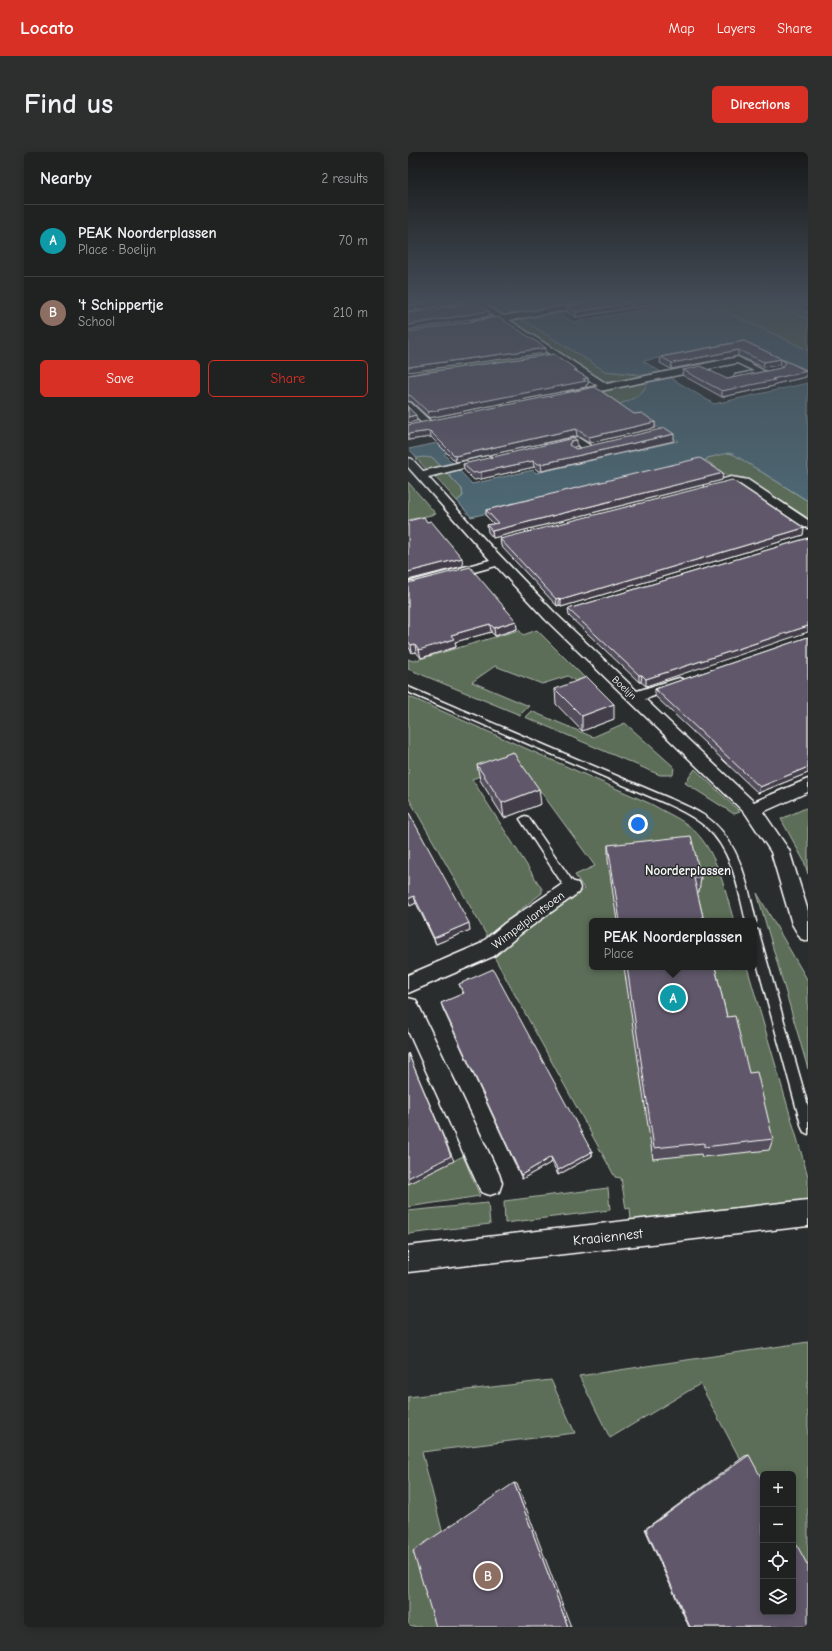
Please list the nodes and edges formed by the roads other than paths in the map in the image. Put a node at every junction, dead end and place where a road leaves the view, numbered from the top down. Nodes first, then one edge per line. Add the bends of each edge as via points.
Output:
1 (580, 370) edge
2 (687, 370) edge
3 (707, 370) edge
4 (758, 370) edge
5 (774, 370) edge
6 (762, 372) junction
7 (714, 374) edge
8 (734, 383) edge
9 (606, 387) junction
10 (559, 396) edge
11 (408, 404) edge
12 (414, 425) edge
13 (542, 447) edge
14 (564, 453) edge
15 (498, 457) edge
16 (408, 461) edge
17 (421, 475) junction
18 (701, 488) edge
19 (808, 525) edge
20 (498, 541) dead end
21 (483, 545) junction
22 (499, 562) junction
23 (408, 586) edge
24 (565, 612) dead end
25 (550, 616) junction
26 (693, 678) edge
27 (408, 689) edge
28 (634, 697) junction
29 (808, 785) edge
30 (752, 810) junction
31 (525, 818) dead end
32 (571, 888) joint
33 (750, 918) edge
34 (808, 933) edge
35 (757, 944) edge
36 (408, 984) edge
37 (408, 1007) edge
38 (808, 1128) edge
39 (490, 1184) dead end
40 (808, 1213) edge
41 (408, 1259) edge

1 - 9 street
2 - 9 street
3 - 7 street
4 - 6 street
5 - 6 street
6 - 8 street
9 - 10 street
11 - 12 street via 431,422
13 - 14 street via 577,440 591,447
15 - 17 street
16 - 17 street, Boelijn
17 - 21 street, Boelijn
18 - 19 street via 730,481 744,482
20 - 21 street
21 - 22 street, Boelijn
22 - 23 street
22 - 25 street, Boelijn
24 - 25 street
25 - 28 street, Boelijn
26 - 28 street
27 - 33 lane via 700,817 716,830 727,844 735,862
28 - 30 street, Boelijn
29 - 30 street
30 - 34 street, Boelijn via 780,850 802,924
31 - 32 lane, Wimpelplantsoen
32 - 36 street, Wimpelplantsoen via 512,929 487,950
35 - 38 lane
37 - 39 street
40 - 41 street, Kraaiennest

